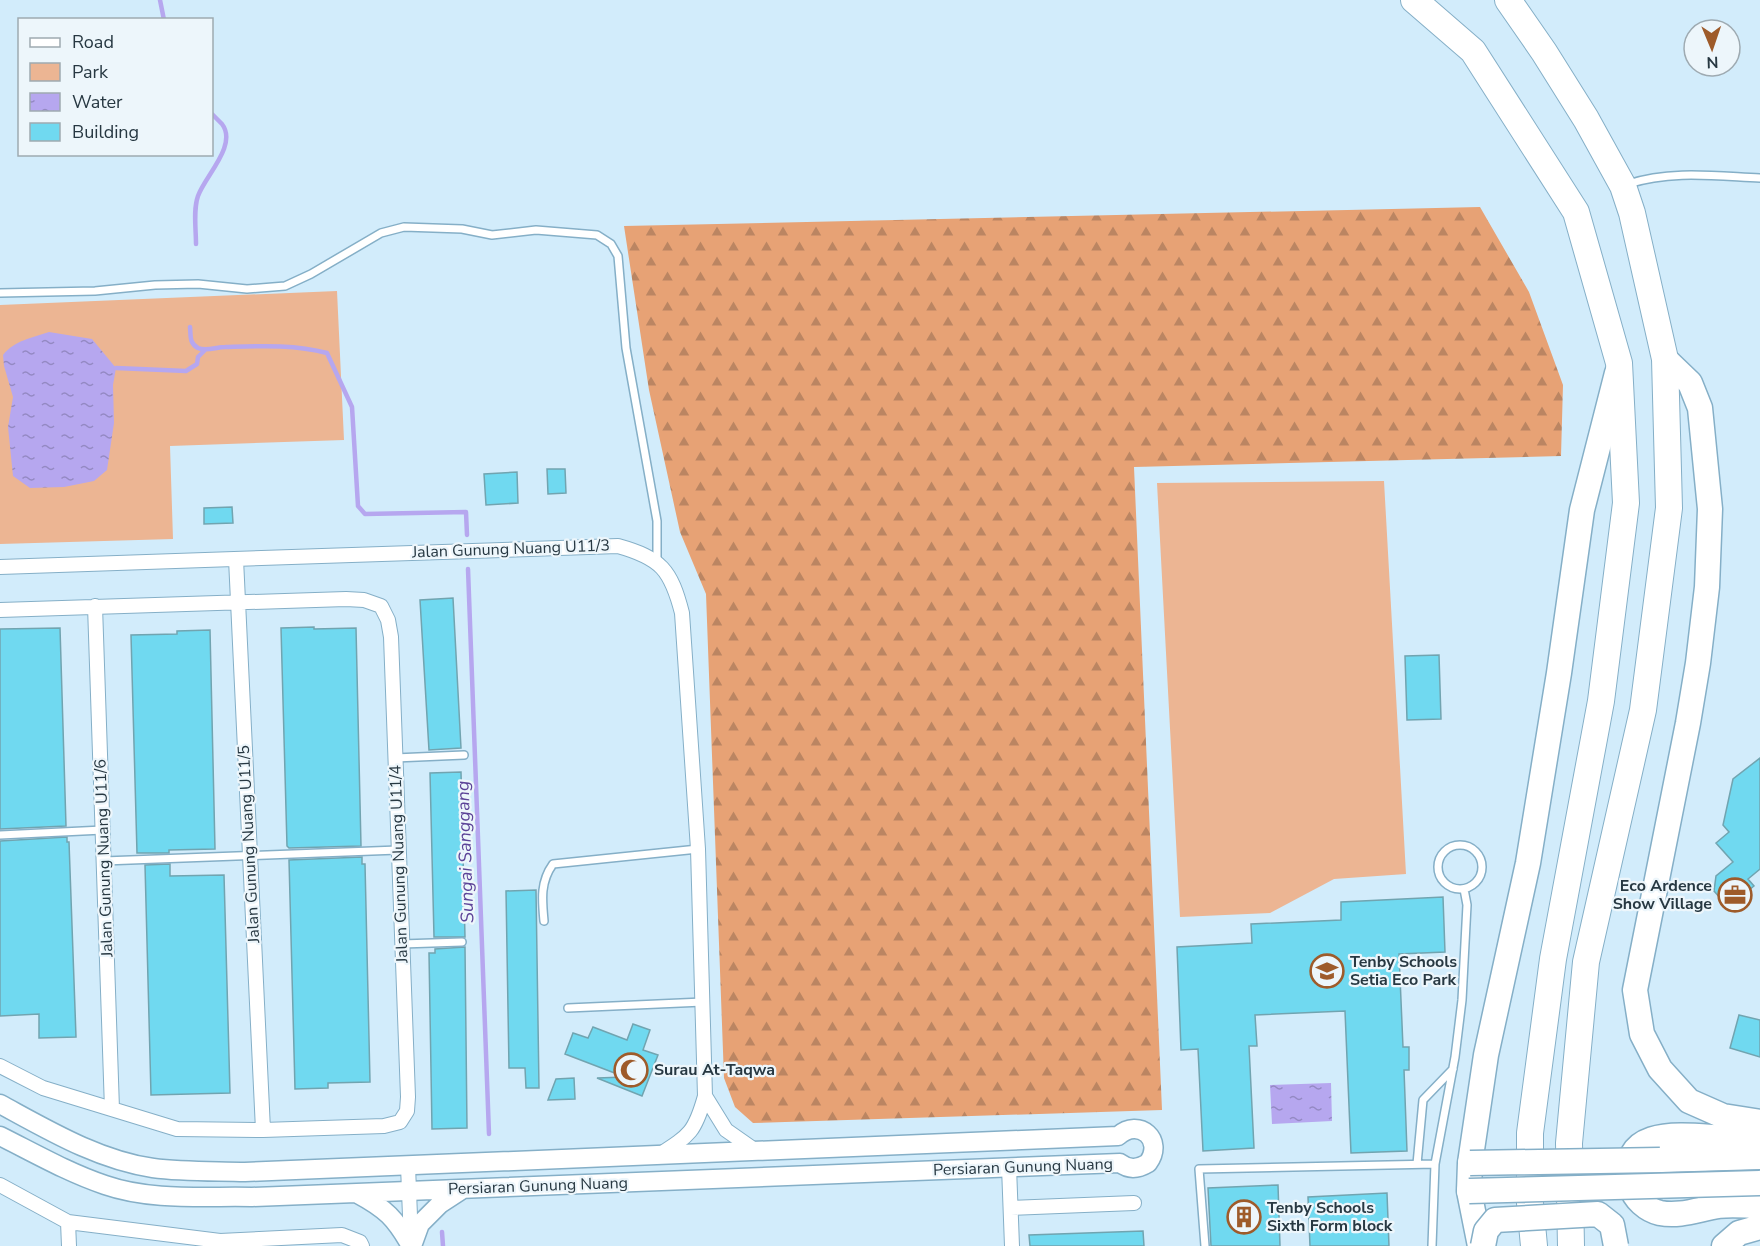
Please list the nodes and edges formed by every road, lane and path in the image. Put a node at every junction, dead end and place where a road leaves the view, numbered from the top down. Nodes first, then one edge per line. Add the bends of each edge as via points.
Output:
1 (1413, 0) edge
2 (1508, 0) edge
3 (1760, 178) edge
4 (1623, 186) junction
5 (0, 293) edge
6 (1665, 358) junction
7 (1619, 363) junction
8 (236, 559) junction
9 (657, 561) junction
10 (0, 567) edge
11 (238, 602) junction
12 (95, 606) junction
13 (0, 610) edge
14 (464, 755) dead end
15 (395, 758) junction
16 (103, 830) junction
17 (0, 835) edge
18 (698, 849) junction
19 (398, 850) junction
20 (250, 856) junction
21 (104, 861) junction
22 (1464, 889) junction
23 (544, 921) dead end
24 (462, 942) dead end
25 (402, 944) junction
26 (703, 1002) junction
27 (568, 1008) dead end
28 (0, 1066) edge
29 (1453, 1069) junction
30 (705, 1096) junction
31 (0, 1104) edge
32 (112, 1109) junction
33 (1760, 1122) edge
34 (263, 1130) junction
35 (0, 1136) edge
36 (1760, 1137) edge
37 (756, 1151) junction
38 (659, 1155) junction
39 (1760, 1157) edge
40 (1470, 1163) junction
41 (1417, 1164) junction
42 (1435, 1164) junction
43 (408, 1166) junction
44 (1010, 1167) junction
45 (1760, 1183) edge
46 (0, 1185) edge
47 (465, 1188) junction
48 (409, 1191) junction
49 (1469, 1191) junction
50 (356, 1193) junction
51 (1134, 1203) dead end
52 (1760, 1206) edge
53 (1011, 1208) junction
54 (68, 1222) junction
55 (1760, 1227) edge
56 (220, 1244) edge
57 (69, 1246) edge
58 (362, 1246) edge
59 (411, 1246) edge
60 (1012, 1246) edge
61 (1205, 1246) edge
62 (1432, 1246) edge
63 (1481, 1246) edge
64 (1534, 1246) edge
65 (1571, 1246) edge
66 (1616, 1246) edge
67 (1724, 1246) edge

1 - 7 highway via 1473,51 1576,212
2 - 4 highway via 1586,118
3 - 4 lane via 1666,175
4 - 6 highway
5 - 9 lane via 155,285 247,289 285,286 381,232 404,227 462,229 492,235 536,230 597,235 611,244 618,256 626,348 657,521
6 - 33 highway via 1690,383 1700,408 1710,508 1707,587 1690,713 1635,990 1642,1034 1660,1069 1689,1101 1723,1116
6 - 65 highway via 1669,508 1642,710 1586,962 1569,1143
7 - 40 highway via 1582,510 1530,851 1486,1055
7 - 64 highway via 1626,503 1601,701 1553,959 1530,1133
8 - 9 street, Jalan Gunung Nuang U11/3 via 618,546
8 - 10 street, Jalan Gunung Nuang U11/3
8 - 11 street, Jalan Gunung Nuang U11/5
9 - 18 street via 677,592 682,613
11 - 12 street
11 - 15 street, Jalan Gunung Nuang U11/4 via 346,599 381,606 391,637
11 - 20 street, Jalan Gunung Nuang U11/5
12 - 13 street
12 - 16 street, Jalan Gunung Nuang U11/6
14 - 15 lane
15 - 19 street, Jalan Gunung Nuang U11/4
16 - 17 lane
16 - 21 street, Jalan Gunung Nuang U11/6
18 - 23 lane via 553,864 541,894
18 - 26 street
19 - 20 lane
19 - 25 street, Jalan Gunung Nuang U11/4
20 - 21 lane
20 - 34 street, Jalan Gunung Nuang U11/5
21 - 32 street, Jalan Gunung Nuang U11/6
22 - 22 lane via 1450,887 1440,877 1441,855 1452,846 1473,849 1481,861 1477,881
22 - 29 lane via 1467,905 1462,1000
24 - 25 lane
25 - 34 street, Jalan Gunung Nuang U11/4 via 408,1097 407,1111 400,1122 384,1126
26 - 27 lane
26 - 30 street
28 - 32 street via 43,1088
29 - 41 lane via 1423,1100
29 - 42 lane
30 - 37 street via 726,1130
30 - 38 street via 698,1122 684,1138
31 - 43 street, Persiaran Gunung Nuang via 108,1157 153,1167 245,1172
32 - 34 street via 177,1129
35 - 50 street, Persiaran Gunung Nuang via 105,1185 152,1195
36 - 52 highway via 1687,1134 1650,1140 1633,1156 1630,1179 1637,1198 1661,1214 1677,1215 1720,1206
37 - 38 street, Persiaran Gunung Nuang
37 - 44 street, Persiaran Gunung Nuang via 1118,1136 1133,1129 1146,1132 1153,1144 1152,1158 1135,1168 1120,1163
38 - 43 street, Persiaran Gunung Nuang
39 - 40 highway, bridge
40 - 49 highway
41 - 42 lane
41 - 61 lane via 1198,1169
42 - 62 lane
43 - 48 street
44 - 47 street, Persiaran Gunung Nuang
44 - 53 street
45 - 49 highway, bridge
46 - 54 street
47 - 48 street, Persiaran Gunung Nuang
47 - 59 street via 440,1204 420,1224
48 - 50 street, Persiaran Gunung Nuang
48 - 59 street
49 - 63 highway
50 - 59 street via 392,1217
51 - 53 street
53 - 60 street
54 - 56 street
54 - 57 street
55 - 67 highway via 1739,1233
56 - 58 street via 342,1235
63 - 66 highway, bridge via 1495,1220 1598,1214 1612,1225

